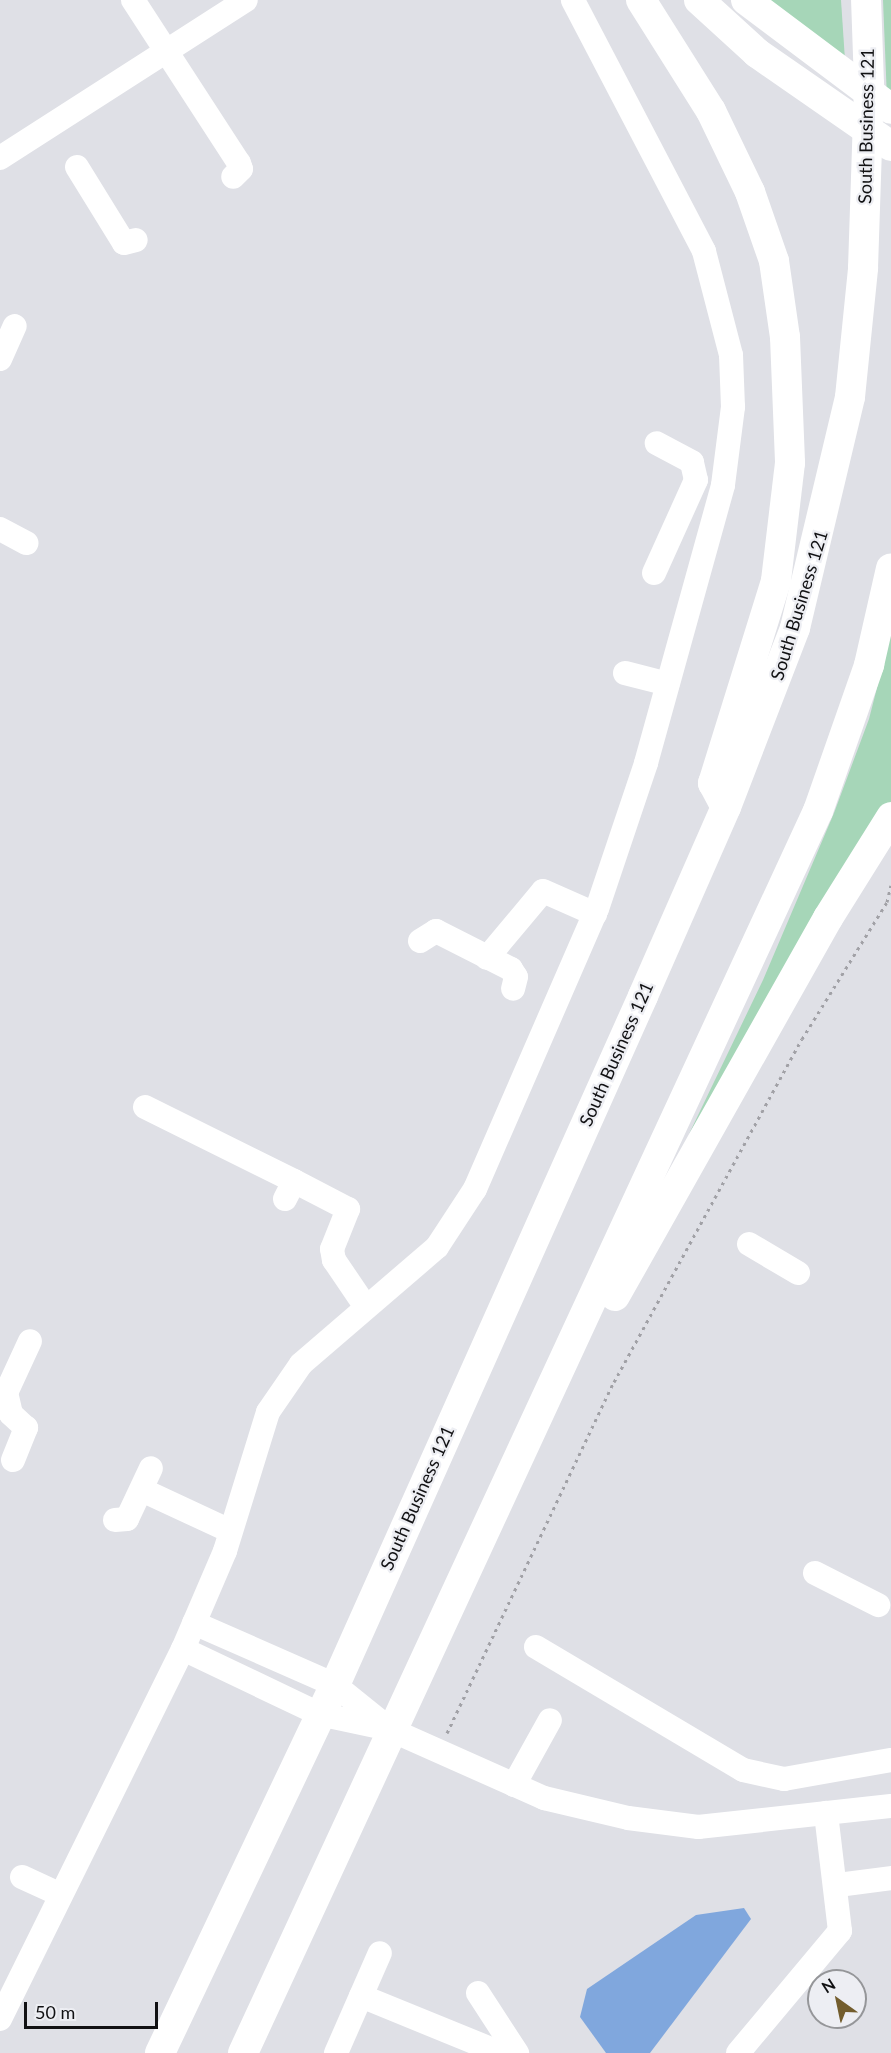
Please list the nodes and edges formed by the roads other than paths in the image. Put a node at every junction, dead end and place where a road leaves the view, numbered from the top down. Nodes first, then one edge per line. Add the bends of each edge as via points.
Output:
1 (133, 0) edge
2 (246, 0) edge
3 (573, 0) edge
4 (642, 0) edge
5 (699, 0) edge
6 (746, 0) edge
7 (866, 0) edge
8 (166, 51) junction
9 (891, 109) edge
10 (891, 146) edge
11 (0, 159) edge
12 (77, 167) dead end
13 (233, 177) dead end
14 (136, 240) dead end
15 (15, 326) dead end
16 (0, 359) edge
17 (657, 442) dead end
18 (0, 529) edge
19 (26, 543) dead end
20 (891, 568) edge
21 (654, 573) dead end
22 (626, 674) dead end
23 (668, 684) junction
24 (726, 807) junction
25 (891, 817) edge
26 (595, 914) junction
27 (420, 941) dead end
28 (487, 958) junction
29 (513, 988) dead end
30 (145, 1107) dead end
31 (749, 1244) dead end
32 (798, 1273) dead end
33 (366, 1307) junction
34 (30, 1341) dead end
35 (13, 1460) dead end
36 (151, 1468) dead end
37 (503, 1489) junction
38 (142, 1490) junction
39 (115, 1520) dead end
40 (230, 1531) junction
41 (815, 1573) dead end
42 (878, 1605) dead end
43 (194, 1623) junction
44 (536, 1647) dead end
45 (183, 1649) junction
46 (335, 1684) junction
47 (319, 1714) junction
48 (550, 1720) dead end
49 (389, 1729) junction
50 (891, 1760) edge
51 (514, 1785) junction
52 (891, 1806) edge
53 (826, 1813) junction
54 (22, 1877) dead end
55 (891, 1878) edge
56 (838, 1885) junction
57 (59, 1893) junction
58 (380, 1953) dead end
59 (478, 1993) dead end
60 (361, 1996) junction
61 (0, 2019) edge
62 (160, 2053) edge
63 (243, 2053) edge
64 (336, 2053) edge
65 (501, 2053) edge
66 (517, 2053) edge
67 (738, 2053) edge

1 - 8 street
2 - 8 street
3 - 23 street via 692,224 714,276 731,355 729,454
4 - 24 main road via 711,111 750,192 774,261 785,337 790,463 778,569 713,783
5 - 10 main road via 792,79
6 - 9 main road via 807,51
7 - 24 main road, South Business 121 via 869,84 863,268 850,397 795,628
8 - 11 street
8 - 13 street via 238,163 241,169
12 - 14 street via 124,243
15 - 16 street
17 - 21 street via 692,462 696,480
18 - 19 street
20 - 37 main road via 869,665 818,811
22 - 23 street
23 - 26 street
24 - 46 main road, South Business 121
25 - 37 main road via 828,918 518,1477
26 - 28 street via 543,891
26 - 33 street via 464,1211 436,1247
27 - 28 street via 436,931
28 - 29 street via 515,972
30 - 33 street via 290,1190 348,1209 332,1249 334,1260
31 - 32 street
33 - 40 street via 283,1387 256,1439
34 - 35 street via 6,1394 11,1414 26,1428
36 - 38 street
37 - 49 main road
38 - 39 street via 127,1519
38 - 40 street
40 - 43 street
41 - 42 street
43 - 45 street
43 - 46 street
44 - 50 street via 743,1770 784,1779
45 - 47 street
45 - 57 street
46 - 47 main road, South Business 121
46 - 49 street
47 - 49 street
47 - 62 main road, South Business 121
48 - 51 street
49 - 51 street
49 - 63 main road
51 - 53 street via 586,1808 698,1827
52 - 53 street
53 - 56 street
54 - 57 street
55 - 56 street
56 - 67 street via 840,1931
57 - 61 street
58 - 60 street
59 - 66 street
60 - 64 street
60 - 65 street

